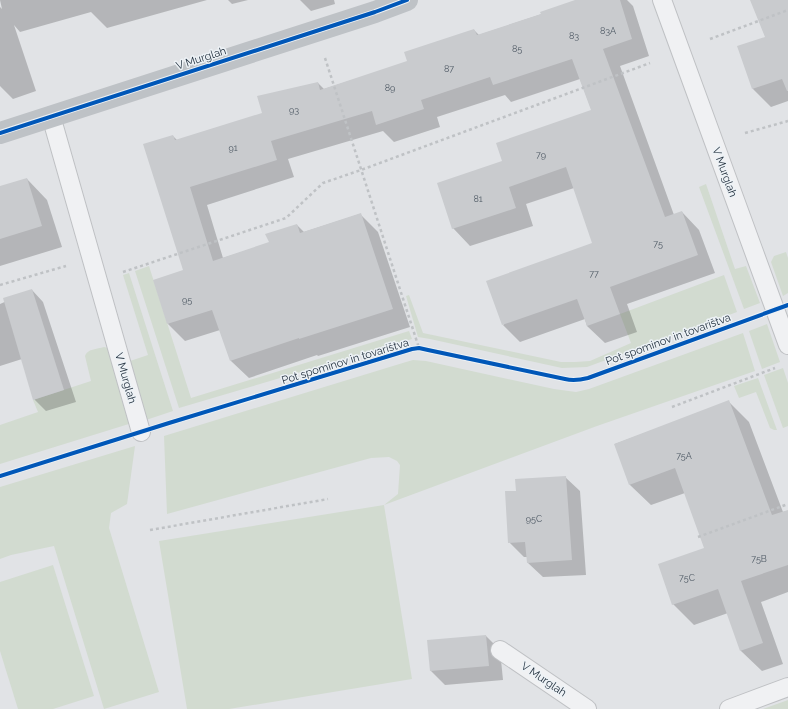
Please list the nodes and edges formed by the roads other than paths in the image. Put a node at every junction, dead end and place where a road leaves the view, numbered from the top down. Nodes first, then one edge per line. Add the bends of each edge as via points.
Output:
1 (408, 0) edge
2 (662, 0) edge
3 (51, 116) junction
4 (0, 133) edge
5 (788, 345) edge
6 (141, 432) road end
7 (500, 650) dead end
8 (788, 687) edge
9 (587, 709) edge
10 (729, 709) edge

1 - 3 street, V Murglah
2 - 5 lane, V Murglah
3 - 4 street, V Murglah
3 - 6 lane, V Murglah
7 - 9 lane, V Murglah
8 - 10 lane

